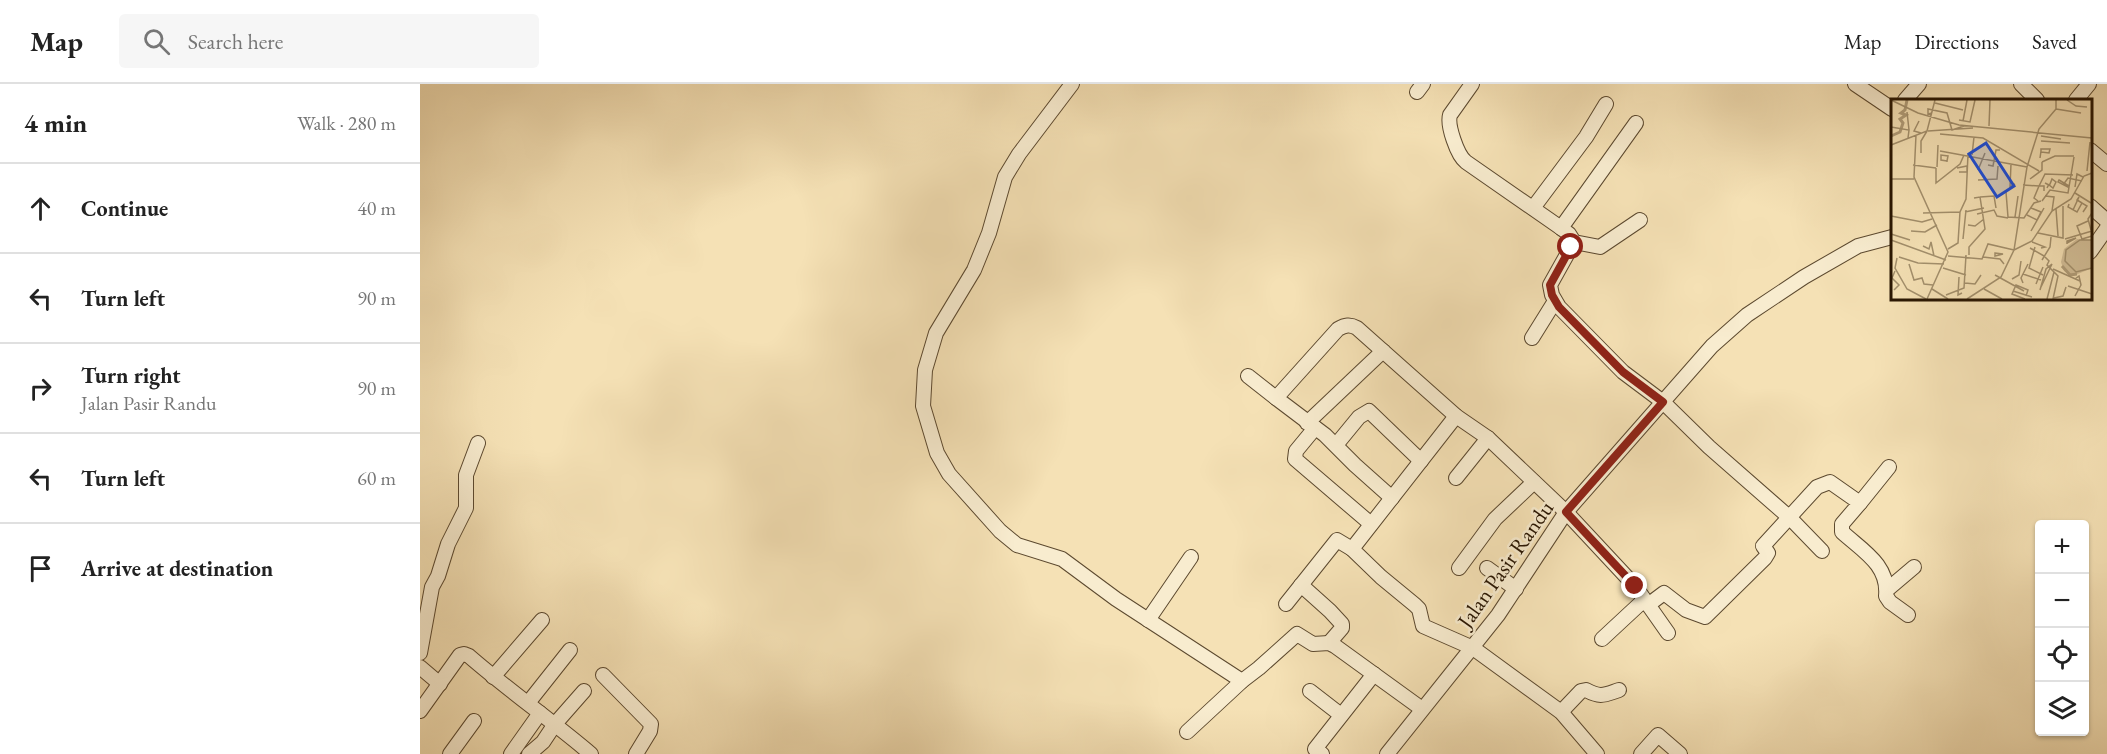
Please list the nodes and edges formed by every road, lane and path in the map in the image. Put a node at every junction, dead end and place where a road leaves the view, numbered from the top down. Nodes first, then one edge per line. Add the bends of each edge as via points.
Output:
1 (1072, 84) edge
2 (1855, 84) edge
3 (1919, 84) edge
4 (2021, 84) edge
5 (2089, 84) edge
6 (1471, 85) edge
7 (1906, 99) edge
8 (2036, 99) edge
9 (2077, 99) edge
10 (1606, 104) dead end
11 (1891, 113) edge
12 (1636, 123) dead end
13 (2092, 151) edge
14 (2107, 164) edge
15 (2092, 207) edge
16 (1533, 208) junction
17 (1640, 220) dead end
18 (2107, 221) edge
19 (1561, 228) junction
20 (2107, 228) edge
21 (1891, 238) edge
22 (1574, 242) junction
23 (2092, 250) edge
24 (1555, 301) junction
25 (1532, 338) dead end
26 (1383, 351) junction
27 (1248, 376) dead end
28 (1276, 398) junction
29 (1663, 402) junction
30 (1456, 416) junction
31 (1311, 426) junction
32 (1488, 438) junction
33 (478, 443) dead end
34 (1336, 445) junction
35 (1421, 460) junction
36 (1889, 467) dead end
37 (1456, 478) dead end
38 (1534, 482) junction
39 (1392, 498) junction
40 (1860, 503) junction
41 (1566, 512) junction
42 (1790, 518) junction
43 (1371, 524) junction
44 (1352, 549) junction
45 (1822, 551) dead end
46 (1191, 557) dead end
47 (1914, 567) dead end
48 (1459, 568) dead end
49 (1487, 568) dead end
50 (1301, 585) junction
51 (1516, 589) junction
52 (1888, 589) junction
53 (1646, 602) junction
54 (1286, 604) dead end
55 (1908, 615) dead end
56 (542, 620) dead end
57 (1148, 620) junction
58 (1668, 633) dead end
59 (1602, 639) dead end
60 (1329, 643) junction
61 (1473, 648) junction
62 (570, 650) dead end
63 (420, 653) edge
64 (420, 667) edge
65 (1374, 674) junction
66 (603, 675) dead end
67 (493, 677) junction
68 (1242, 681) junction
69 (440, 684) junction
70 (1619, 690) dead end
71 (584, 691) dead end
72 (1310, 691) dead end
73 (528, 702) junction
74 (1422, 709) junction
75 (420, 711) edge
76 (1562, 712) junction
77 (540, 713) junction
78 (1341, 715) junction
79 (474, 722) dead end
80 (555, 724) junction
81 (1187, 732) dead end
82 (450, 754) edge
83 (511, 754) edge
84 (529, 754) edge
85 (591, 754) edge
86 (636, 754) edge
87 (1322, 754) edge
88 (1387, 754) edge
89 (1598, 754) edge
90 (1641, 754) edge
91 (1680, 754) edge

1 - 57 street via 1005,177 974,270 936,333 925,369 923,406 937,453 949,474 1000,531 1017,545 1062,559
2 - 11 street
3 - 7 street
4 - 8 street
5 - 9 street
6 - 16 street via 1449,120 1461,158
10 - 16 street
12 - 19 street
13 - 14 street
15 - 18 street
16 - 19 street
17 - 22 street via 1600,247
19 - 22 street
20 - 23 street
21 - 29 street, Jalan Pasir Randu via 1844,253 1747,315 1712,346
22 - 24 street via 1550,285
24 - 25 street
24 - 29 street via 1623,372
26 - 28 street via 1357,328 1344,326
26 - 30 street
26 - 31 street
27 - 28 street
28 - 31 street
29 - 41 street, Jalan Pasir Randu
29 - 42 street
30 - 32 street
30 - 35 street
31 - 34 street
31 - 43 street via 1295,459
32 - 37 street
32 - 38 street
33 - 63 street via 466,475 466,508 432,587
34 - 35 street via 1369,411
34 - 39 street
35 - 39 street
36 - 40 street
38 - 41 street
38 - 48 street via 1495,519
39 - 43 street
40 - 42 street via 1830,482 1816,487
40 - 52 street via 1842,524 1842,532 1878,564
41 - 51 street, Jalan Pasir Randu
41 - 53 street
42 - 45 street
42 - 53 street via 1763,546 1765,558 1706,616 1686,610 1664,593
43 - 44 street
44 - 50 street via 1337,540
44 - 61 street via 1416,605 1423,626
46 - 57 street
47 - 52 street
49 - 51 street
50 - 54 street
50 - 60 street via 1342,624
51 - 61 street, Jalan Pasir Randu
52 - 55 street via 1886,596 1890,602
53 - 58 street
53 - 59 street
56 - 67 street
57 - 68 street
60 - 65 street
60 - 68 street via 1317,645 1297,634
61 - 74 street, Jalan Pasir Randu
61 - 76 street
62 - 73 street
64 - 69 street
65 - 74 street
65 - 78 street
66 - 86 street via 651,724
67 - 69 street via 464,654
67 - 73 street
68 - 81 street
69 - 75 street
70 - 76 street via 1601,696 1581,691
71 - 80 street
72 - 78 street
73 - 77 street
74 - 88 street, Jalan Pasir Randu
76 - 89 street
77 - 80 street
77 - 83 street
78 - 87 street via 1315,749
79 - 82 street
80 - 84 street
80 - 85 street
90 - 91 street via 1658,735

